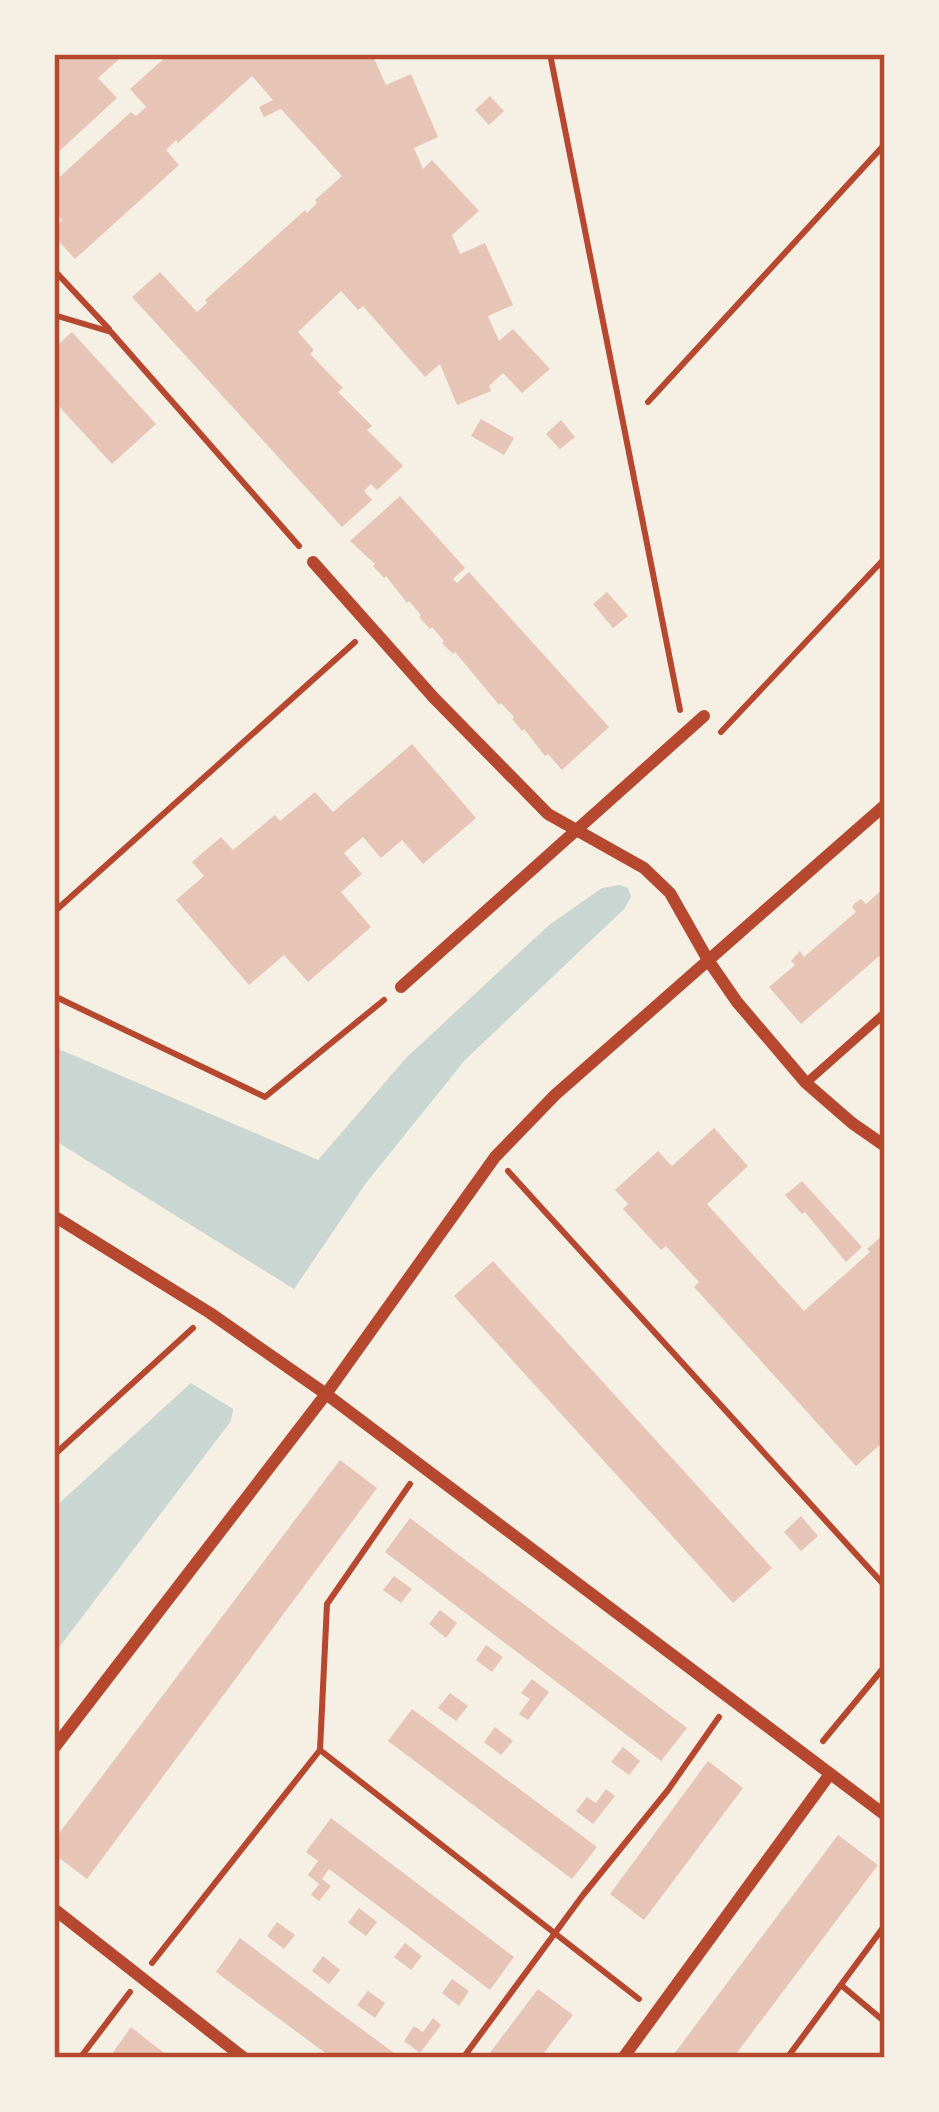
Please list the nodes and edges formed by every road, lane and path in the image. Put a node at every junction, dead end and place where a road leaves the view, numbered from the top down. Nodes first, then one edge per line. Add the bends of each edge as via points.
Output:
1 (550, 54) edge
2 (885, 144) edge
3 (54, 270) edge
4 (54, 315) edge
5 (111, 332) junction
6 (648, 402) dead end
7 (885, 558) edge
8 (313, 562) joint
9 (371, 627) junction
10 (704, 716) dead end
11 (685, 732) junction
12 (722, 732) dead end
13 (885, 805) edge
14 (577, 832) junction
15 (54, 912) edge
16 (708, 960) junction
17 (401, 987) joint
18 (54, 996) edge
19 (885, 1012) edge
20 (806, 1083) junction
21 (885, 1146) edge
22 (495, 1156) junction
23 (54, 1216) edge
24 (210, 1313) junction
25 (326, 1394) junction
26 (54, 1455) edge
27 (423, 1466) junction
28 (885, 1586) edge
29 (885, 1666) edge
30 (731, 1699) junction
31 (54, 1748) edge
32 (320, 1750) junction
33 (810, 1758) junction
34 (830, 1774) junction
35 (885, 1815) edge
36 (54, 1910) edge
37 (885, 1925) edge
38 (555, 1933) junction
39 (140, 1978) junction
40 (841, 1985) junction
41 (658, 2013) junction
42 (885, 2022) edge
43 (80, 2058) edge
44 (244, 2058) edge
45 (463, 2058) edge
46 (623, 2058) edge
47 (787, 2058) edge

1 - 11 path
2 - 6 path
3 - 5 path
4 - 5 path
5 - 8 path
7 - 12 path
8 - 9 street
9 - 14 street via 510,778
9 - 15 path
10 - 11 street
11 - 14 street
13 - 16 street
14 - 16 street via 644,868 670,892
14 - 17 street
16 - 20 street
16 - 22 street
17 - 18 path via 265,1097
19 - 20 lane
20 - 21 street
22 - 25 street
22 - 28 path
23 - 24 street
24 - 25 street
24 - 26 path
25 - 27 street
25 - 31 street
27 - 30 street
27 - 32 path via 328,1604
29 - 33 path
30 - 33 street
30 - 38 path
32 - 38 path
32 - 39 path
33 - 34 street
34 - 35 street
34 - 41 street
36 - 39 street
37 - 40 path
38 - 41 path
38 - 45 path
39 - 43 path
39 - 44 street
40 - 42 path
40 - 47 path
41 - 46 street

